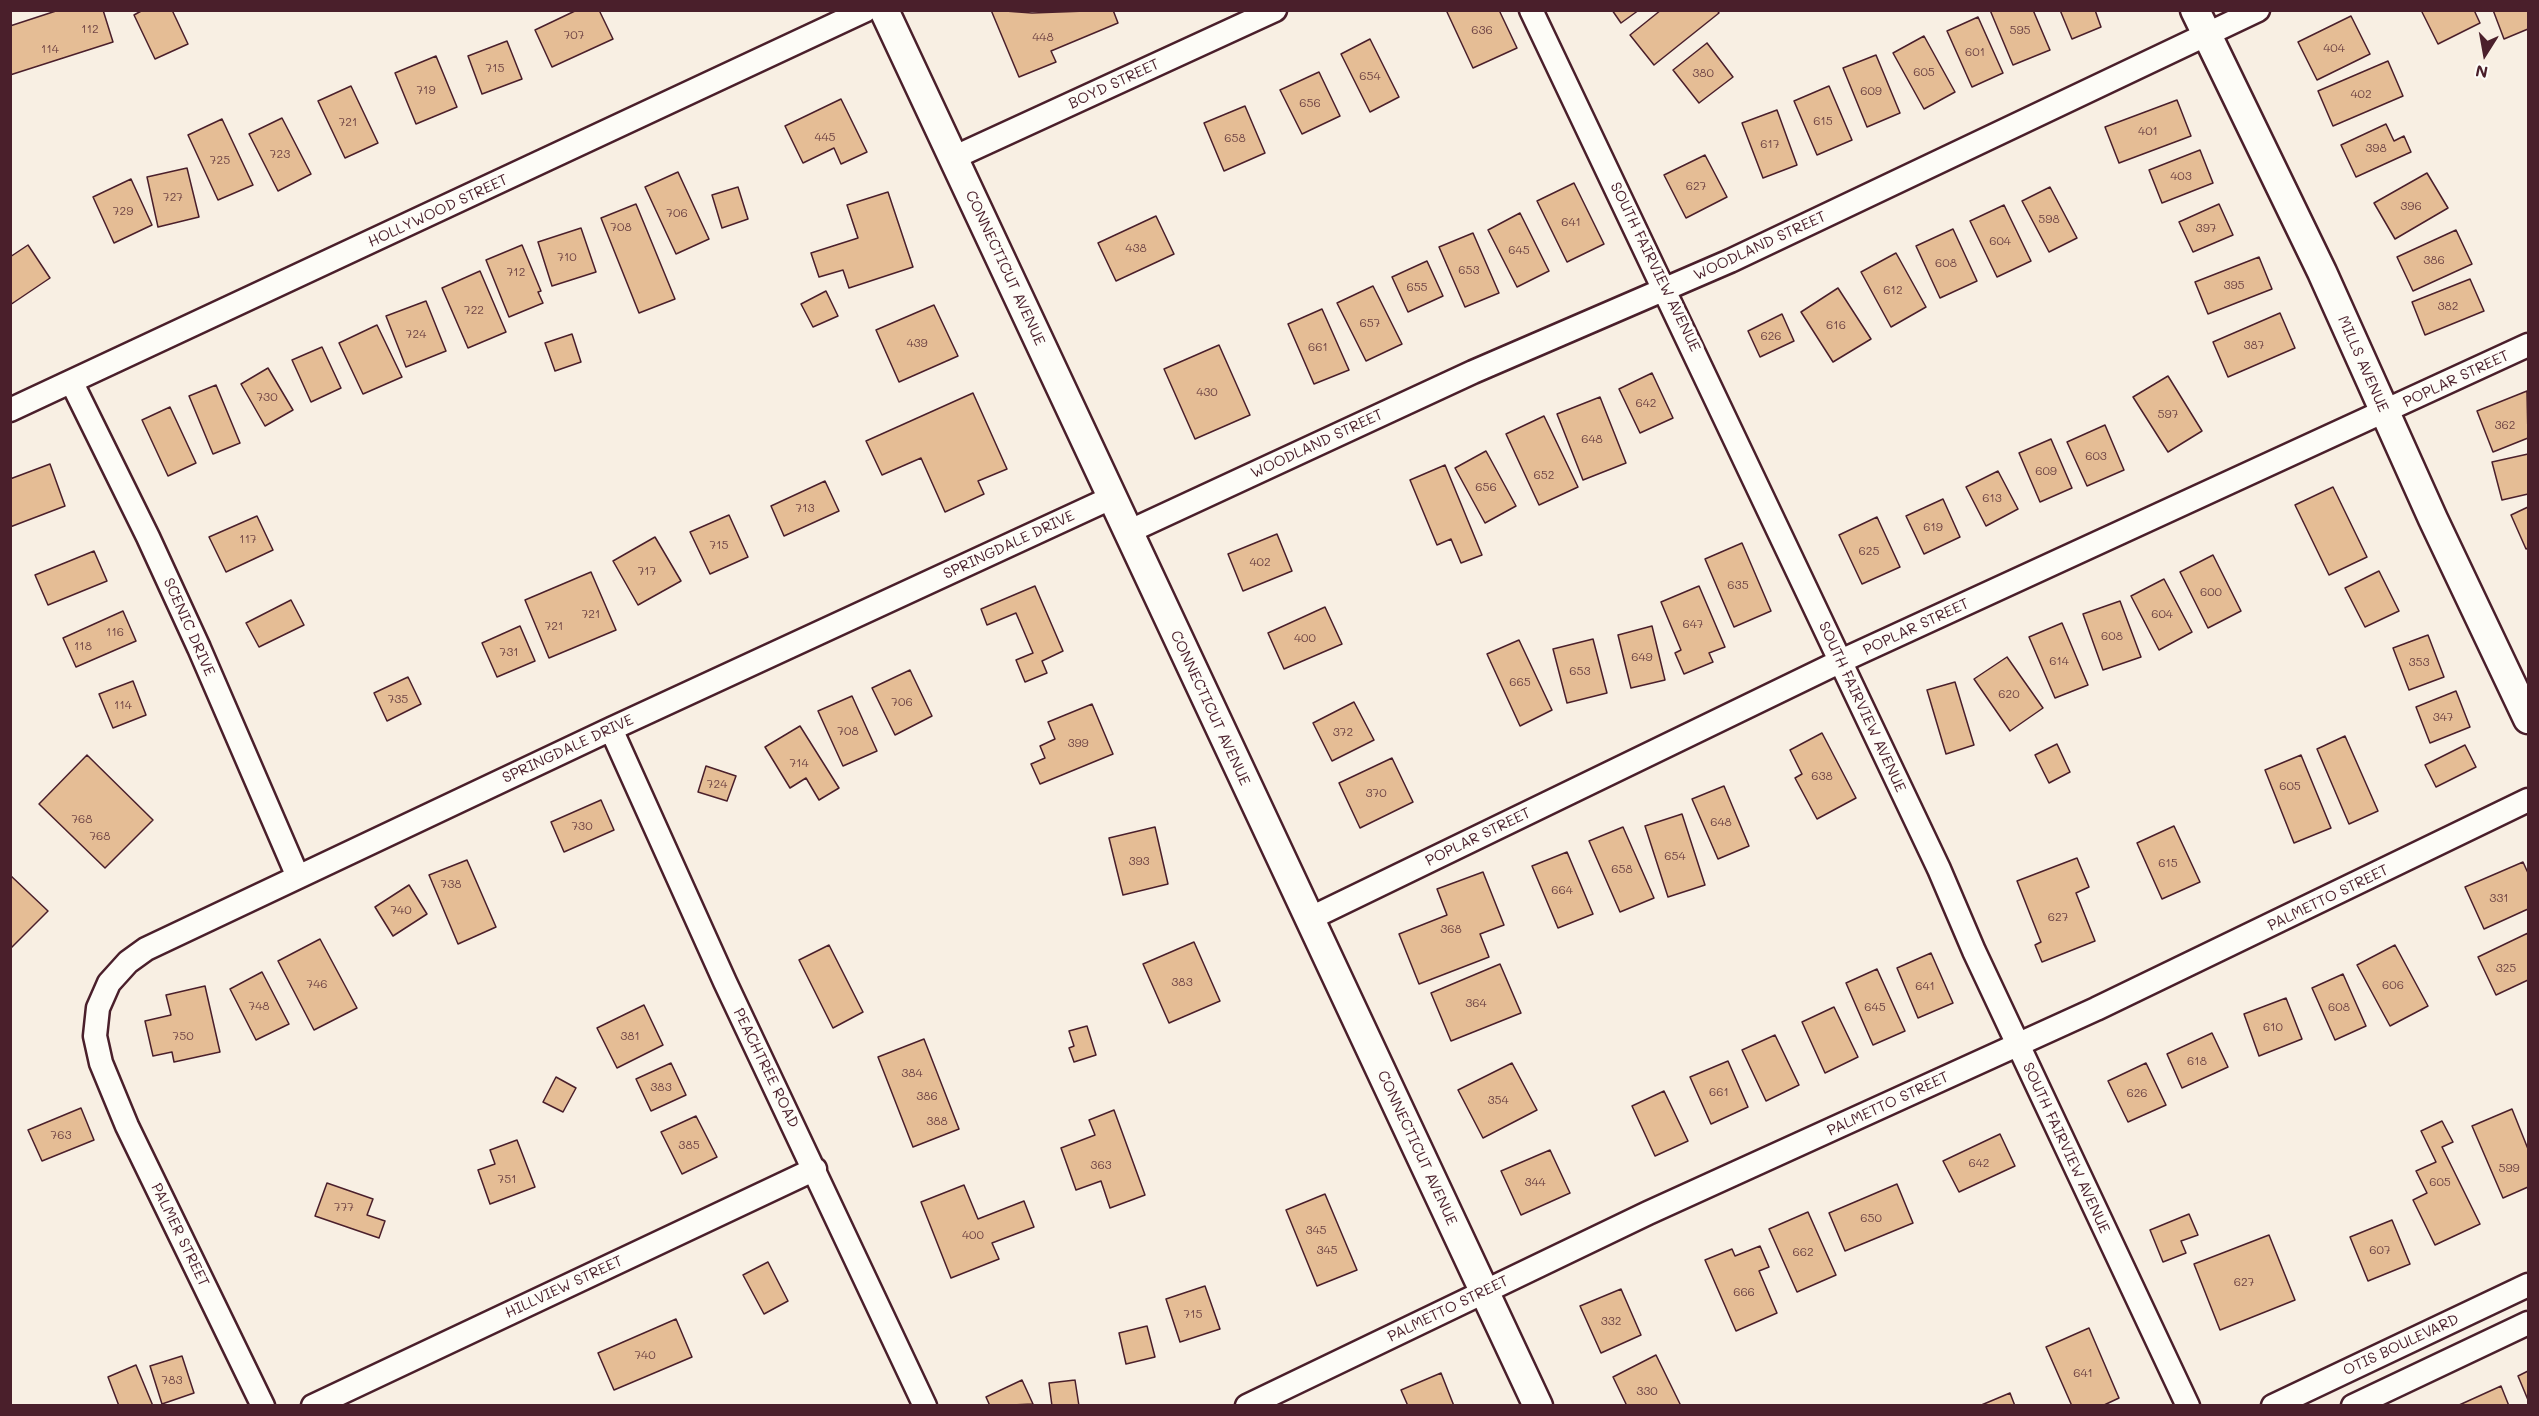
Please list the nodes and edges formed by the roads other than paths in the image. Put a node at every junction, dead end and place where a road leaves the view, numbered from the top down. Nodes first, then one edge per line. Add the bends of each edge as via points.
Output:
1 (866, 10) edge
2 (884, 10) edge
3 (1275, 10) edge
4 (1531, 10) edge
5 (2258, 10) edge
6 (2201, 23) edge
7 (953, 158) junction
8 (1665, 289) junction
9 (2529, 345) edge
10 (72, 383) junction
11 (10, 410) edge
12 (2385, 412) junction
13 (1113, 497) junction
14 (1128, 532) junction
15 (1841, 661) junction
16 (2529, 719) edge
17 (611, 729) junction
18 (2529, 800) edge
19 (298, 877) junction
20 (1309, 919) junction
21 (2018, 1044) junction
22 (101, 1063) joint
23 (814, 1169) junction
24 (2529, 1285) edge
25 (1484, 1292) junction
26 (2529, 1323) edge
27 (263, 1406) edge
28 (313, 1406) edge
29 (925, 1406) edge
30 (1247, 1406) edge
31 (1538, 1406) edge
32 (2188, 1406) edge
33 (2273, 1406) edge
34 (2354, 1406) edge

1 - 10 street, HOLLYWOOD STREET
2 - 7 street, CONNECTICUT AVENUE
3 - 7 street, BOYD STREET
4 - 8 street, SOUTH FAIRVIEW AVENUE
5 - 6 street, WOODLAND STREET
6 - 8 street, WOODLAND STREET via 1730,261
6 - 12 street, MILLS AVENUE
7 - 13 street, CONNECTICUT AVENUE
8 - 14 street, WOODLAND STREET via 1473,372
8 - 15 street, SOUTH FAIRVIEW AVENUE
9 - 12 street, POPLAR STREET
10 - 11 street, HOLLYWOOD STREET
10 - 19 street, SCENIC DRIVE via 200,648
12 - 15 street, POPLAR STREET
12 - 16 street, MILLS AVENUE
13 - 14 street, CONNECTICUT AVENUE
13 - 17 street, SPRINGDALE DRIVE
14 - 20 street, CONNECTICUT AVENUE
15 - 20 street, POPLAR STREET
15 - 21 street, SOUTH FAIRVIEW AVENUE
17 - 19 street, SPRINGDALE DRIVE
17 - 23 street, PEACHTREE ROAD
18 - 21 street, PALMETTO STREET
19 - 22 street, SPRINGDALE DRIVE via 146,949 128,962 109,983 98,1008 95,1036
20 - 25 street, CONNECTICUT AVENUE
21 - 25 street, PALMETTO STREET
21 - 32 street, SOUTH FAIRVIEW AVENUE
22 - 27 street, PALMER STREET via 127,1126
23 - 28 street, HILLVIEW STREET
23 - 29 street, PEACHTREE ROAD
24 - 33 street, OTIS BOULEVARD
25 - 30 street, PALMETTO STREET
25 - 31 street, CONNECTICUT AVENUE
26 - 34 street

